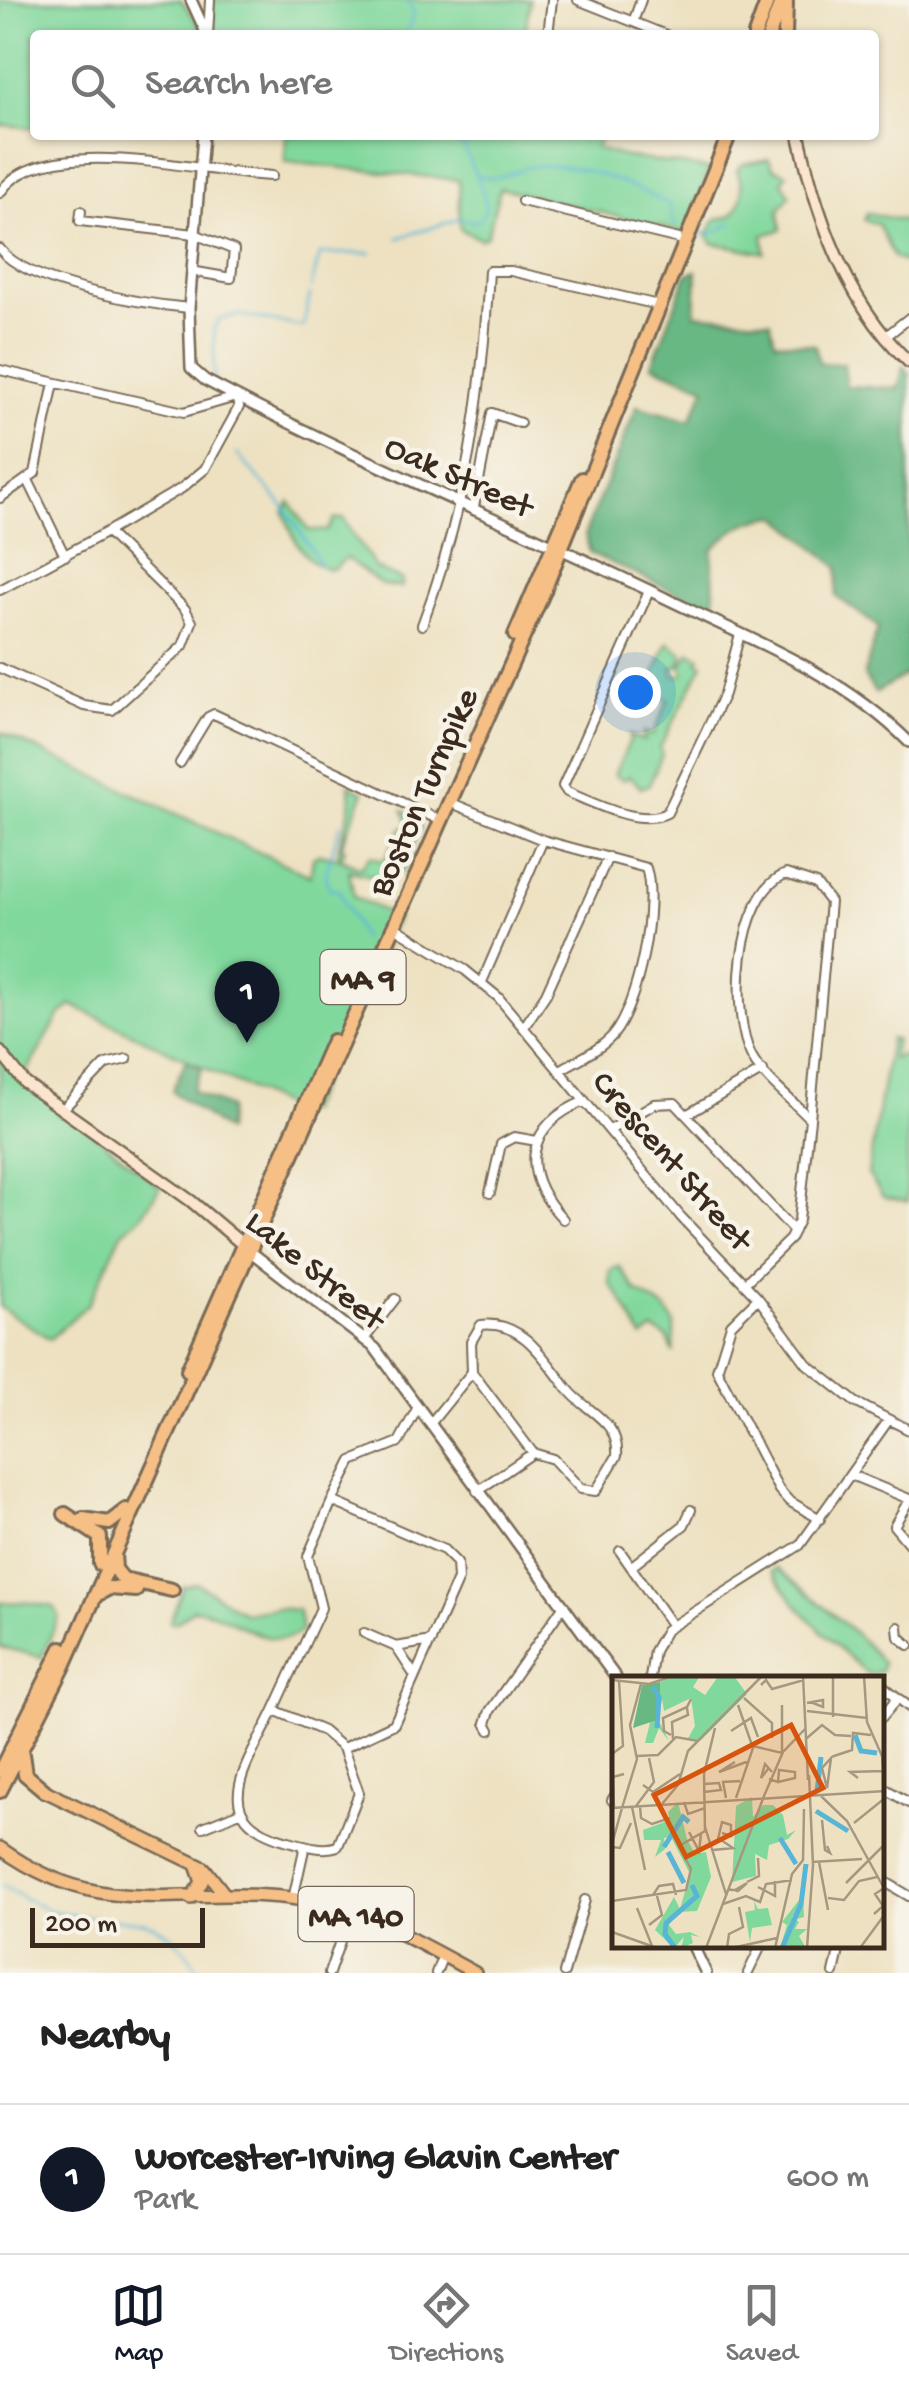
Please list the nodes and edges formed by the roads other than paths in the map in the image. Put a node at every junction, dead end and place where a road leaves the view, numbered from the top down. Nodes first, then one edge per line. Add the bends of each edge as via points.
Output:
1 (191, 0) edge
2 (210, 0) edge
3 (552, 0) edge
4 (578, 0) edge
5 (641, 0) edge
6 (784, 0) edge
7 (763, 2) edge
8 (633, 22) junction
9 (206, 30) edge
10 (208, 30) edge
11 (549, 30) edge
12 (653, 30) edge
13 (756, 30) edge
14 (771, 30) edge
15 (785, 30) edge
16 (203, 140) edge
17 (718, 140) edge
18 (727, 140) edge
19 (800, 140) edge
20 (200, 169) junction
21 (272, 176) dead end
22 (0, 193) edge
23 (522, 200) dead end
24 (81, 216) dead end
25 (195, 234) junction
26 (679, 239) junction
27 (0, 249) edge
28 (192, 271) junction
29 (654, 304) junction
30 (189, 308) junction
31 (909, 318) edge
32 (886, 338) junction
33 (909, 362) edge
34 (0, 370) edge
35 (54, 383) junction
36 (236, 397) junction
37 (520, 424) dead end
38 (29, 482) junction
39 (0, 498) edge
40 (458, 499) junction
41 (474, 506) junction
42 (106, 532) junction
43 (556, 548) junction
44 (64, 556) junction
45 (0, 590) edge
46 (649, 591) junction
47 (422, 625) dead end
48 (740, 634) junction
49 (0, 668) edge
50 (909, 742) edge
51 (180, 763) dead end
52 (449, 802) junction
53 (434, 818) junction
54 (543, 840) junction
55 (608, 857) junction
56 (393, 926) junction
57 (482, 982) junction
58 (524, 1027) junction
59 (0, 1052) edge
60 (127, 1060) dead end
61 (560, 1070) junction
62 (763, 1070) junction
63 (585, 1100) junction
64 (62, 1110) junction
65 (688, 1114) junction
66 (810, 1119) junction
67 (610, 1130) junction
68 (537, 1141) junction
69 (490, 1193) dead end
70 (563, 1219) dead end
71 (794, 1231) junction
72 (247, 1248) junction
73 (745, 1282) junction
74 (758, 1298) junction
75 (394, 1300) dead end
76 (365, 1338) junction
77 (472, 1372) junction
78 (418, 1407) junction
79 (888, 1421) junction
80 (430, 1424) junction
81 (909, 1430) edge
82 (533, 1453) junction
83 (851, 1476) junction
84 (477, 1491) junction
85 (909, 1500) edge
86 (332, 1501) junction
87 (126, 1510) junction
88 (690, 1510) dead end
89 (820, 1520) junction
90 (909, 1544) edge
91 (620, 1551) dead end
92 (114, 1553) junction
93 (100, 1564) junction
94 (632, 1566) junction
95 (96, 1595) junction
96 (564, 1605) junction
97 (672, 1626) junction
98 (898, 1627) dead end
99 (364, 1633) dead end
100 (431, 1640) junction
101 (909, 1644) edge
102 (396, 1646) junction
103 (415, 1676) junction
104 (615, 1676) edge
105 (650, 1676) edge
106 (884, 1687) edge
107 (898, 1698) junction
108 (909, 1707) edge
109 (274, 1710) junction
110 (884, 1715) edge
111 (490, 1730) dead end
112 (22, 1731) junction
113 (0, 1740) edge
114 (344, 1748) junction
115 (22, 1750) junction
116 (0, 1759) edge
117 (0, 1770) edge
118 (884, 1788) edge
119 (45, 1791) junction
120 (0, 1792) edge
121 (909, 1804) edge
122 (240, 1812) junction
123 (203, 1827) dead end
124 (305, 1845) junction
125 (0, 1848) edge
126 (193, 1862) junction
127 (884, 1881) edge
128 (225, 1895) junction
129 (909, 1896) edge
130 (190, 1898) junction
131 (293, 1899) junction
132 (585, 1900) dead end
133 (350, 1912) junction
134 (694, 1948) edge
135 (760, 1948) edge
136 (840, 1948) edge
137 (443, 1955) junction
138 (329, 1973) edge
139 (436, 1973) edge
140 (475, 1973) edge
141 (564, 1973) edge
142 (706, 1973) edge
143 (748, 1973) edge
144 (834, 1973) edge

1 - 9 street
2 - 10 street
3 - 11 street
4 - 8 street
5 - 8 street
6 - 14 highway
6 - 15 highway
7 - 13 highway
8 - 12 street
16 - 20 street, Oak Street
17 - 26 highway, Boston Turnpike / MA 9
18 - 43 highway, Boston Turnpike / MA 9
19 - 32 main road via 846,274
20 - 21 street
20 - 22 street via 78,159 24,172
20 - 25 street, Oak Street
23 - 26 street
24 - 25 street
25 - 28 street, Oak Street
25 - 28 street via 232,247 234,271 224,280
26 - 29 highway, Boston Turnpike / MA 9
27 - 30 street via 44,276
28 - 30 street, Oak Street
29 - 40 street via 489,271 477,426
29 - 43 highway, Boston Turnpike / MA 9
30 - 36 street, Oak Street via 191,368
31 - 32 street
32 - 33 main road
34 - 35 street
35 - 36 street via 184,412
35 - 38 street
36 - 40 street, Oak Street via 374,466
36 - 42 street via 238,408 205,469
37 - 41 street via 492,413
38 - 39 street
38 - 44 street
40 - 41 street, Oak Street
40 - 47 street
41 - 43 street, Oak Street
42 - 44 street
42 - 49 street via 185,610 192,622 184,646 102,712
43 - 46 street, Oak Street
43 - 52 highway, Boston Turnpike / MA 9
43 - 53 highway, Boston Turnpike / MA 9
44 - 45 street
46 - 48 street, Oak Street
46 - 48 street via 563,786 567,792 627,814 667,813 720,706
48 - 50 street, Oak Street via 854,692
51 - 53 street via 214,714
52 - 54 street
52 - 56 highway, Boston Turnpike / MA 9
53 - 72 highway, Boston Turnpike / MA 9
54 - 55 street
54 - 57 street
55 - 58 street via 546,994
55 - 61 street via 643,865 649,878 636,989 611,1038
56 - 57 street, Crescent Street
56 - 72 highway, Boston Turnpike / MA 9
57 - 58 street, Crescent Street
58 - 61 street, Crescent Street
59 - 64 main road, Lake Street via 25,1083
60 - 64 street via 106,1064
61 - 63 street, Crescent Street
62 - 65 street
62 - 66 street
62 - 66 street via 747,1041 741,940 771,885 793,874 822,888 830,902
63 - 67 street, Crescent Street
63 - 68 street via 554,1116
64 - 72 main road, Lake Street
65 - 67 street via 662,1101
65 - 71 street
66 - 71 street
67 - 73 street, Crescent Street
68 - 69 street via 514,1137 501,1144
68 - 70 street via 538,1181
71 - 73 street
72 - 76 street, Lake Street
72 - 87 highway, Boston Turnpike / MA 9
72 - 92 highway, Boston Turnpike / MA 9
73 - 74 street, Crescent Street
74 - 79 street, Crescent Street via 822,1379
74 - 89 street via 731,1325 717,1370 779,1490
75 - 76 street
76 - 78 street, Lake Street
77 - 80 street
77 - 82 street
77 - 82 street via 470,1342 480,1326 496,1325 526,1339 608,1425 618,1448 608,1476 588,1492 552,1459
78 - 80 street, Lake Street
78 - 86 street via 399,1442 352,1461
79 - 81 street, Crescent Street
79 - 83 street
80 - 84 street, Lake Street
82 - 84 street
83 - 85 street
83 - 89 street
84 - 96 street, Lake Street
85 - 90 street via 894,1526
86 - 100 street via 455,1559 458,1581
86 - 109 street via 308,1556 320,1608
87 - 93 highway, Boston Turnpike / MA 9
87 - 93 highway via 104,1524 65,1514 100,1538
88 - 94 street via 684,1525
89 - 97 street via 790,1553
91 - 94 street
92 - 95 highway, Boston Turnpike / MA 9
92 - 95 highway via 123,1579 170,1593 120,1587
93 - 112 highway, Boston Turnpike / MA 9
94 - 97 street
95 - 115 highway, Boston Turnpike / MA 9
96 - 104 street, Lake Street
96 - 111 street via 490,1711
97 - 105 street via 658,1640
98 - 101 street
99 - 102 street
100 - 102 street
100 - 103 street
102 - 103 street
103 - 114 street via 392,1726
106 - 107 street
107 - 108 street
107 - 110 street
109 - 114 street
109 - 122 street via 239,1786
112 - 113 highway
112 - 117 highway, Boston Turnpike / MA 9
114 - 124 street via 357,1801 338,1846
115 - 119 highway via 24,1772
115 - 120 highway, Boston Turnpike / MA 9
116 - 117 highway
118 - 121 street
119 - 120 highway via 20,1782
119 - 126 main road
122 - 123 street
122 - 124 street via 257,1831
124 - 131 street
125 - 130 main road, MA 140 via 51,1878 92,1891
126 - 128 main road
126 - 130 main road via 202,1878
127 - 129 street
128 - 130 main road, MA 140
128 - 131 main road, MA 140
131 - 133 main road, MA 140
132 - 141 street
133 - 137 main road, MA 140
133 - 138 street
134 - 142 street
135 - 143 street
136 - 144 street
137 - 139 street
137 - 140 main road, MA 140

